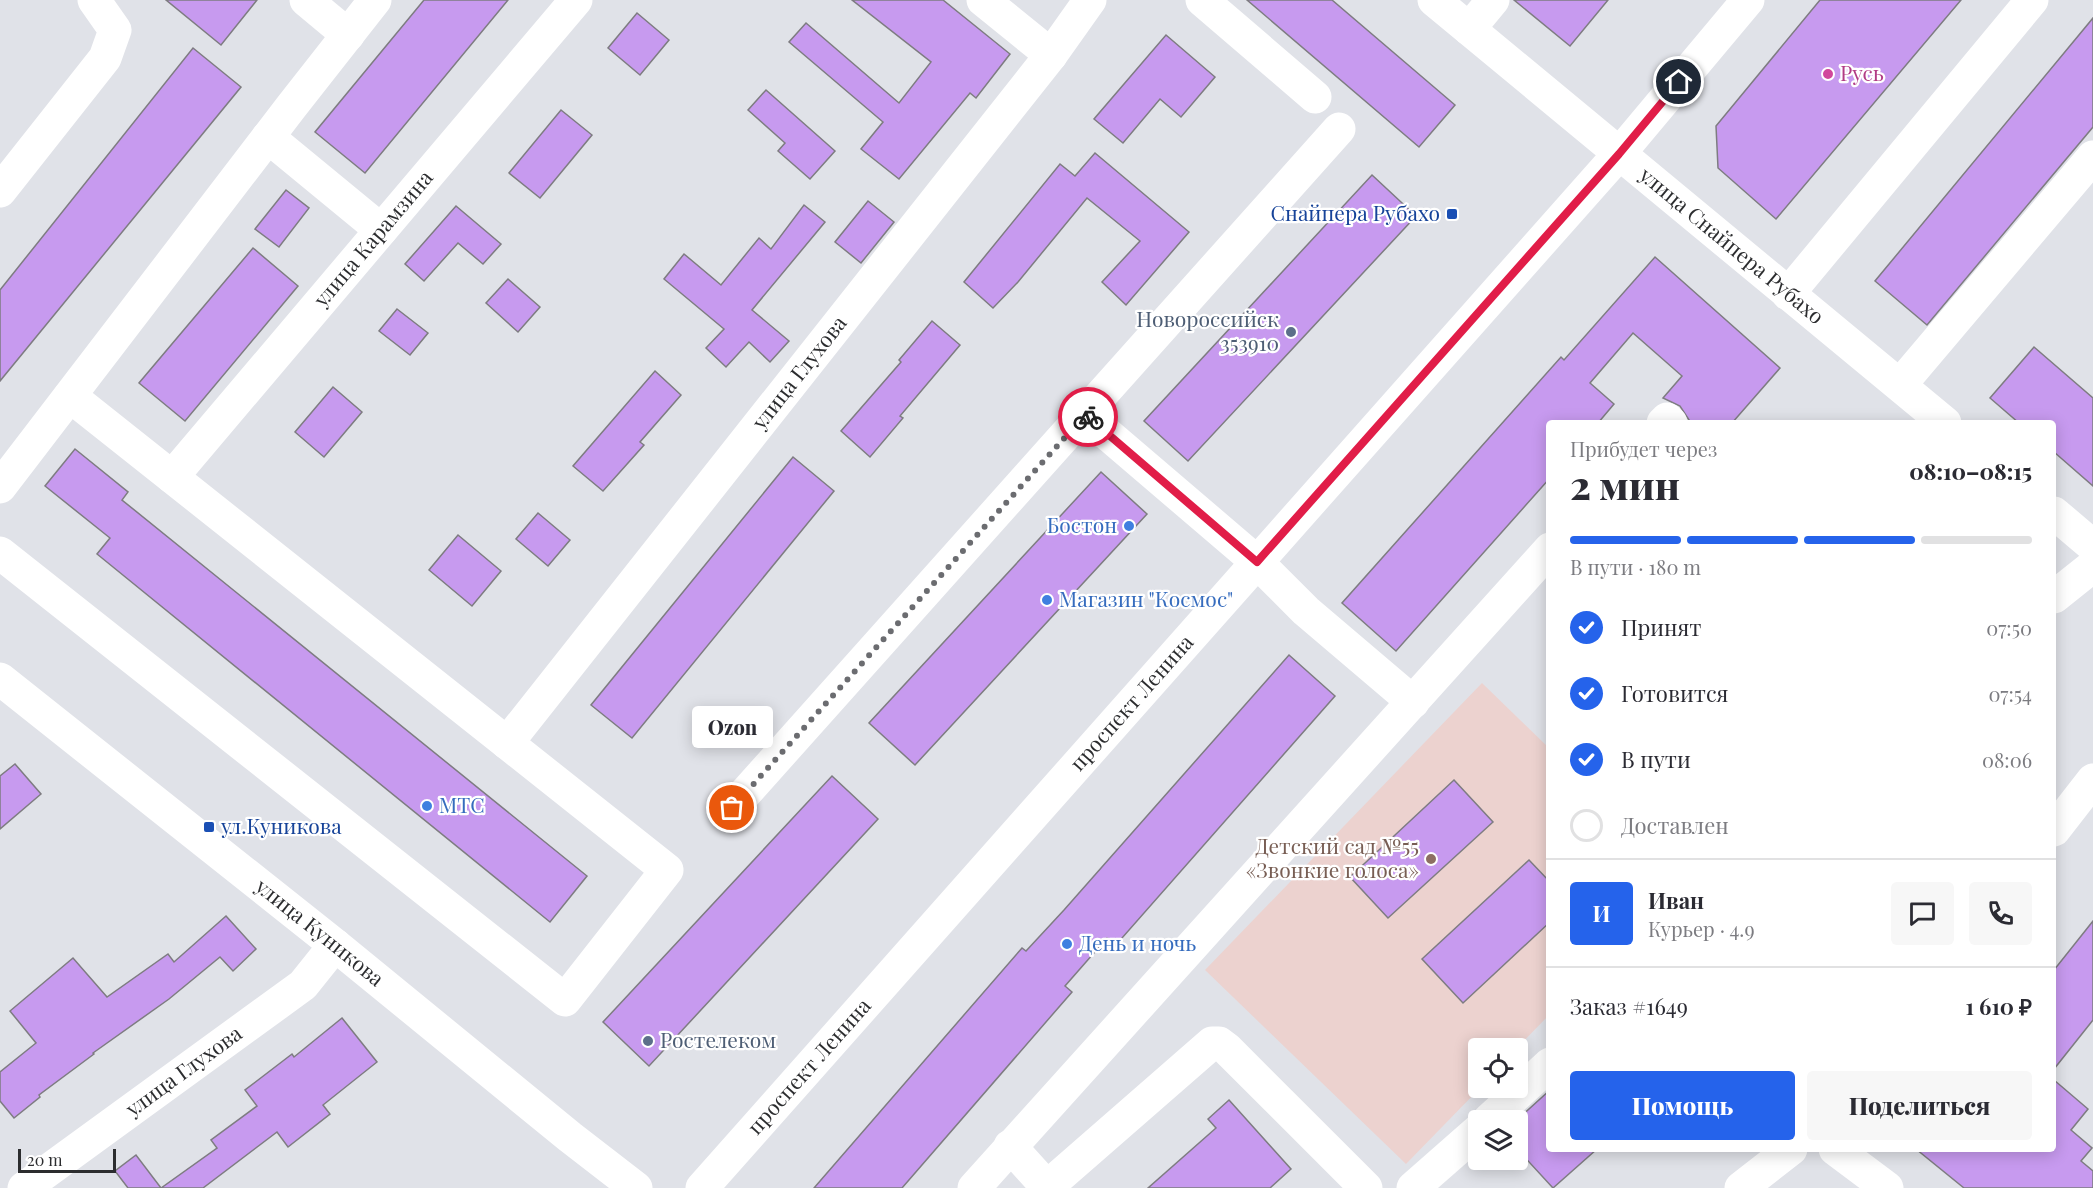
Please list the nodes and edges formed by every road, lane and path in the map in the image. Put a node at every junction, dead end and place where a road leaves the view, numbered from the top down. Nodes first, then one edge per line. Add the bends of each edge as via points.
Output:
1 (94, 0) edge
2 (306, 0) edge
3 (375, 0) edge
4 (576, 0) edge
5 (983, 0) edge
6 (1090, 0) edge
7 (1202, 0) edge
8 (1434, 0) edge
9 (1493, 0) edge
10 (1748, 0) edge
11 (2032, 0) edge
12 (1469, 29) junction
13 (348, 35) junction
14 (1051, 56) junction
15 (1315, 97) dead end
16 (1339, 129) dead end
17 (268, 137) junction
18 (1619, 154) junction
19 (2093, 157) edge
20 (0, 191) edge
21 (381, 230) junction
22 (1788, 294) junction
23 (1900, 385) junction
24 (70, 396) junction
25 (1085, 415) junction
26 (1941, 420) edge
27 (172, 477) junction
28 (0, 487) edge
29 (2056, 515) edge
30 (2093, 546) edge
31 (0, 553) edge
32 (1546, 553) edge
33 (1257, 562) junction
34 (2093, 566) edge
35 (2056, 595) edge
36 (3, 687) edge
37 (1413, 702) junction
38 (507, 743) junction
39 (2093, 780) edge
40 (732, 808) dead end
41 (2056, 827) edge
42 (334, 945) junction
43 (1546, 1068) edge
44 (1500, 1110) edge
45 (1468, 1140) edge
46 (1010, 1146) junction
47 (1787, 1152) edge
48 (1839, 1152) edge
49 (24, 1188) edge
50 (636, 1188) edge
51 (702, 1188) edge
52 (974, 1188) edge
53 (1048, 1188) edge
54 (1366, 1188) edge
55 (1413, 1188) edge
56 (1741, 1188) edge
57 (1887, 1188) edge

1 - 20 street via 115,30 105,58
2 - 13 street
3 - 13 street
4 - 21 street, улица Карамзина
5 - 14 street
6 - 14 street, улица Глухова
7 - 15 street
8 - 12 street, улица Снайпера Рубахо
9 - 12 street
10 - 18 street, проспект Ленина
11 - 22 street
12 - 18 street, улица Снайпера Рубахо
13 - 17 street
14 - 38 street, улица Глухова
16 - 25 street
17 - 21 street
17 - 24 street
18 - 22 street, улица Снайпера Рубахо
18 - 33 street, проспект Ленина
19 - 23 street
21 - 27 street, улица Карамзина
22 - 23 street, улица Снайпера Рубахо
23 - 26 street, улица Снайпера Рубахо
24 - 27 street
24 - 28 street
25 - 33 street
25 - 40 street
27 - 38 street
29 - 30 street
31 - 38 street via 564,1000 667,870
32 - 37 street
33 - 37 street via 1305,611
33 - 51 street, проспект Ленина
34 - 35 street
36 - 42 street, улица Куникова
37 - 46 street
39 - 41 street
42 - 49 street, улица Глухова via 303,985
42 - 50 street, улица Куникова
43 - 44 street
45 - 55 street
46 - 52 street
46 - 53 street
47 - 56 street
48 - 57 street
53 - 54 street via 1212,1043 1227,1049

